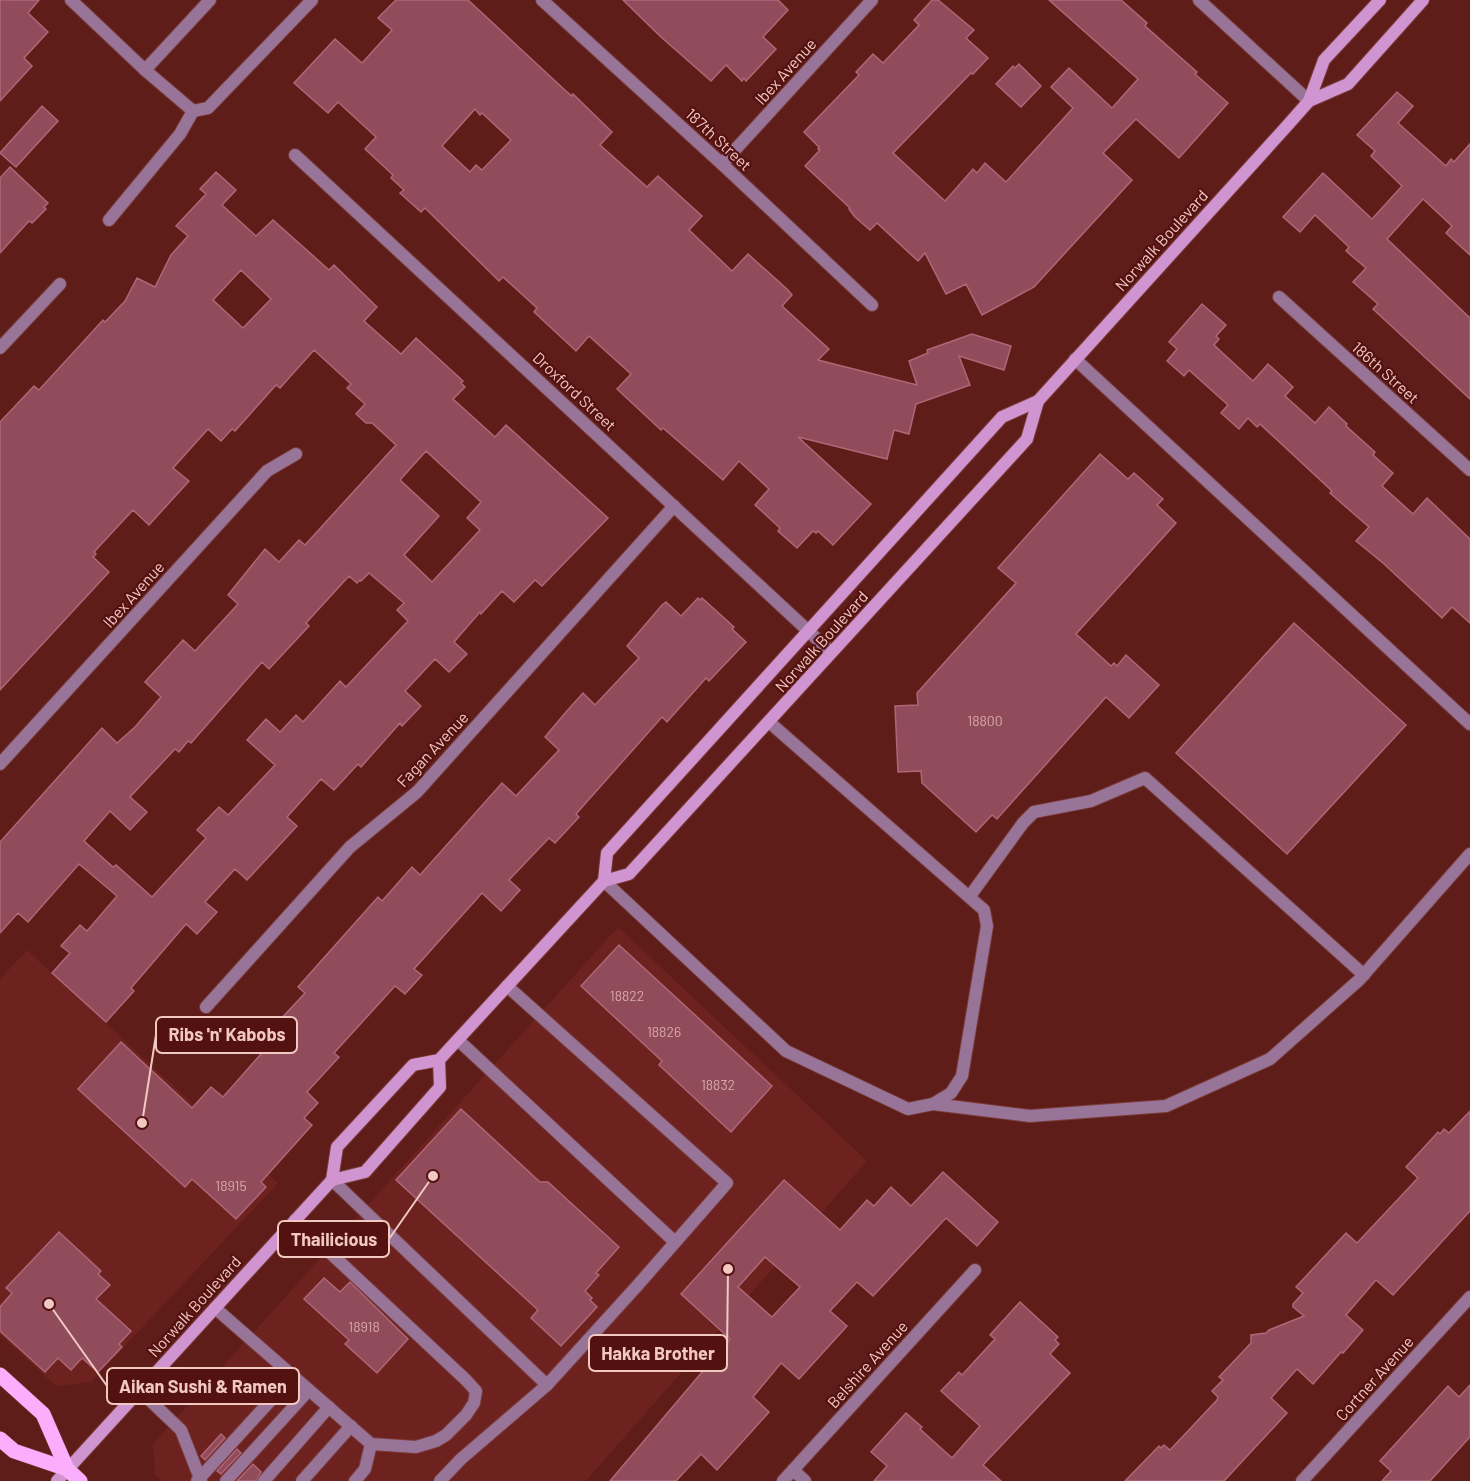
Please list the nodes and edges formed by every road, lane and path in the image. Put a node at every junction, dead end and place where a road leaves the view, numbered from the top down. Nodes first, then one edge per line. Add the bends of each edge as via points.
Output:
1 (71, 0) edge
2 (210, 0) edge
3 (312, 0) edge
4 (542, 0) edge
5 (872, 0) edge
6 (1199, 0) edge
7 (1380, 0) edge
8 (1423, 0) edge
9 (145, 70) junction
10 (1309, 101) junction
11 (193, 111) junction
12 (295, 155) dead end
13 (722, 164) junction
14 (109, 220) dead end
15 (60, 284) dead end
16 (1280, 297) dead end
17 (872, 306) dead end
18 (0, 348) edge
19 (1075, 359) junction
20 (1038, 401) junction
21 (296, 454) dead end
22 (1470, 470) edge
23 (674, 506) junction
24 (808, 630) junction
25 (831, 652) junction
26 (769, 722) junction
27 (1470, 724) edge
28 (0, 764) edge
29 (1470, 854) edge
30 (604, 881) junction
31 (970, 896) junction
32 (1364, 975) junction
33 (507, 986) junction
34 (206, 1007) dead end
35 (458, 1040) junction
36 (439, 1060) junction
37 (933, 1104) junction
38 (332, 1180) junction
39 (296, 1220) junction
40 (675, 1242) junction
41 (975, 1270) dead end
42 (1470, 1297) edge
43 (215, 1308) junction
44 (0, 1375) edge
45 (293, 1376) junction
46 (547, 1385) junction
47 (309, 1390) junction
48 (140, 1391) junction
49 (329, 1407) junction
50 (351, 1426) junction
51 (0, 1439) edge
52 (371, 1444) junction
53 (793, 1470) junction
54 (62, 1475) edge
55 (199, 1480) edge
56 (80, 1481) edge
57 (226, 1481) edge
58 (264, 1481) edge
59 (302, 1481) edge
60 (355, 1481) edge
61 (441, 1481) edge
62 (783, 1481) edge
63 (805, 1481) edge
64 (1302, 1481) edge

1 - 9 street
2 - 9 street
3 - 11 street via 208,108
4 - 13 street, 187th Street
5 - 13 street, Ibex Avenue
6 - 10 street
7 - 10 main road, Norwalk Boulevard via 1324,60
8 - 10 main road, Norwalk Boulevard via 1348,84
9 - 11 street
10 - 19 main road, Norwalk Boulevard
11 - 14 street via 180,134
12 - 23 street, Droxford Street
13 - 17 street, 187th Street
15 - 18 street
16 - 22 street, 186th Street
19 - 20 main road, Norwalk Boulevard
19 - 27 street
20 - 24 main road, Norwalk Boulevard via 1002,417
20 - 25 main road, Norwalk Boulevard via 1027,439
21 - 28 street, Ibex Avenue via 267,471
23 - 24 street, Droxford Street
23 - 34 street, Fagan Avenue via 417,792 350,847
24 - 25 street, Droxford Street
24 - 30 main road, Norwalk Boulevard via 607,853
25 - 26 main road, Norwalk Boulevard
26 - 30 main road, Norwalk Boulevard via 629,874
26 - 31 street
29 - 32 street
30 - 33 main road, Norwalk Boulevard
30 - 37 street via 786,1051 908,1109
31 - 32 street via 1034,812 1091,801 1145,778
31 - 37 street via 984,910 987,926 962,1076 951,1093
32 - 37 street via 1270,1059 1166,1106 1030,1116
33 - 35 main road, Norwalk Boulevard
33 - 40 street via 727,1183
35 - 36 main road, Norwalk Boulevard
35 - 40 street
36 - 38 main road via 413,1065 338,1147
36 - 38 main road via 441,1087 365,1172
38 - 39 main road, Norwalk Boulevard
38 - 46 street
39 - 43 main road, Norwalk Boulevard
39 - 52 street via 476,1391 466,1415 436,1441 416,1447
40 - 46 street
41 - 53 street, Belshire Avenue
42 - 64 street, Cortner Avenue
43 - 45 street
43 - 48 main road, Norwalk Boulevard
44 - 54 main road via 43,1414
45 - 47 street
45 - 55 street
46 - 61 street
47 - 49 street
47 - 57 street
48 - 54 main road, Norwalk Boulevard
48 - 55 street via 181,1430
49 - 50 street
49 - 58 street
50 - 52 street
50 - 59 street
51 - 54 main road via 14,1451
52 - 60 street via 365,1470
53 - 62 street, Belshire Avenue
53 - 63 street
54 - 56 main road

